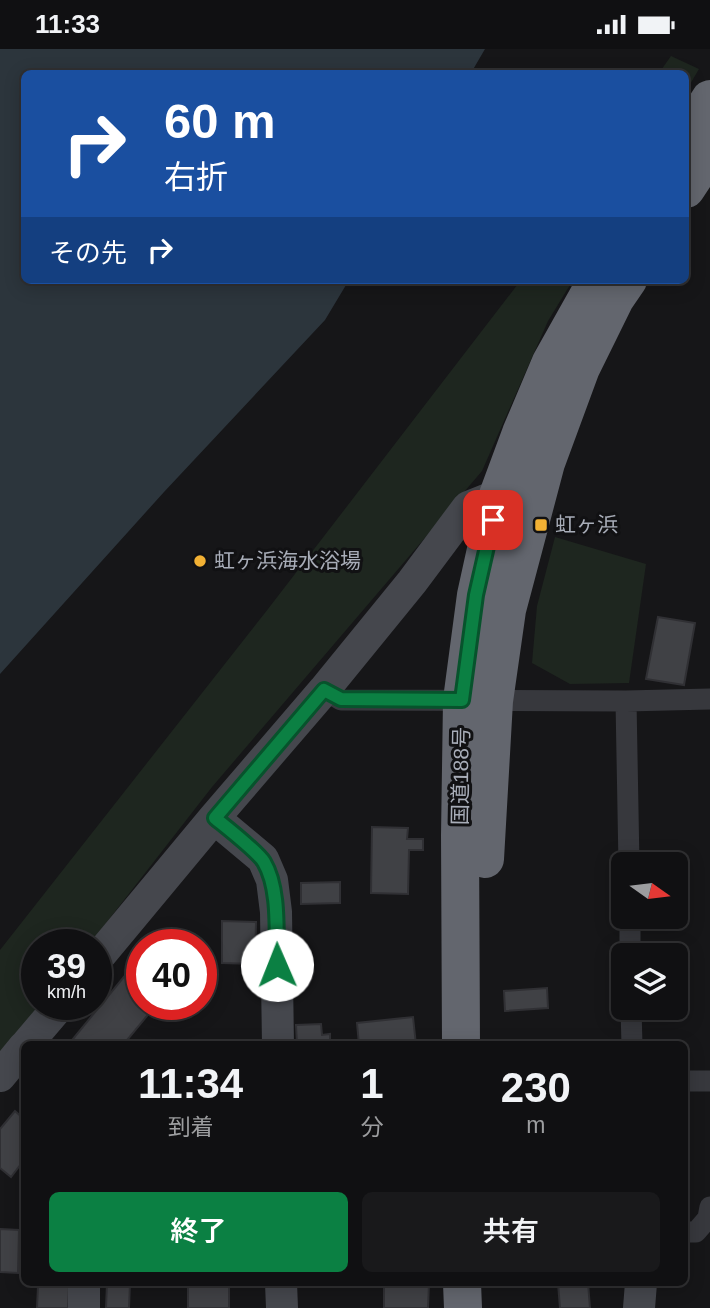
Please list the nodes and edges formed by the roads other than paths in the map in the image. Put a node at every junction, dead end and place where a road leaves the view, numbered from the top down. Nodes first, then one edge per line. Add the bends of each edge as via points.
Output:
1 (710, 99) edge
2 (689, 131) edge
3 (710, 152) edge
4 (689, 184) edge
5 (595, 284) edge
6 (625, 284) edge
7 (498, 495) junction
8 (324, 690) junction
9 (710, 699) edge
10 (478, 700) junction
11 (626, 701) junction
12 (215, 818) junction
13 (629, 852) edge
14 (112, 941) edge
15 (48, 1020) edge
16 (631, 1020) edge
17 (32, 1041) edge
18 (278, 1041) edge
19 (461, 1041) edge
20 (483, 1041) edge
21 (632, 1041) edge
22 (688, 1081) edge
23 (710, 1081) edge
24 (710, 1207) edge
25 (688, 1232) edge
26 (84, 1286) edge
27 (281, 1286) edge
28 (463, 1286) edge
29 (486, 1286) edge
30 (641, 1286) edge
31 (85, 1308) edge
32 (282, 1308) edge
33 (463, 1308) edge
34 (486, 1308) edge
35 (639, 1308) edge

1 - 2 highway
3 - 4 highway
5 - 7 highway, 国道188号 via 551,362
6 - 10 highway, 国道188号 via 582,368 546,463
7 - 8 street via 468,507
7 - 10 highway, 国道188号 via 476,595
8 - 10 street via 341,699
8 - 12 street
9 - 11 street
10 - 11 street
10 - 19 highway, 国道188号 via 460,835
10 - 20 highway, 国道188号 via 486,836
11 - 13 street
12 - 14 street
12 - 18 street via 263,859 272,880
15 - 17 street
16 - 21 street
22 - 23 street
24 - 25 street via 708,1218 696,1232
26 - 31 street
27 - 32 street
28 - 33 highway
29 - 34 highway
30 - 35 street

